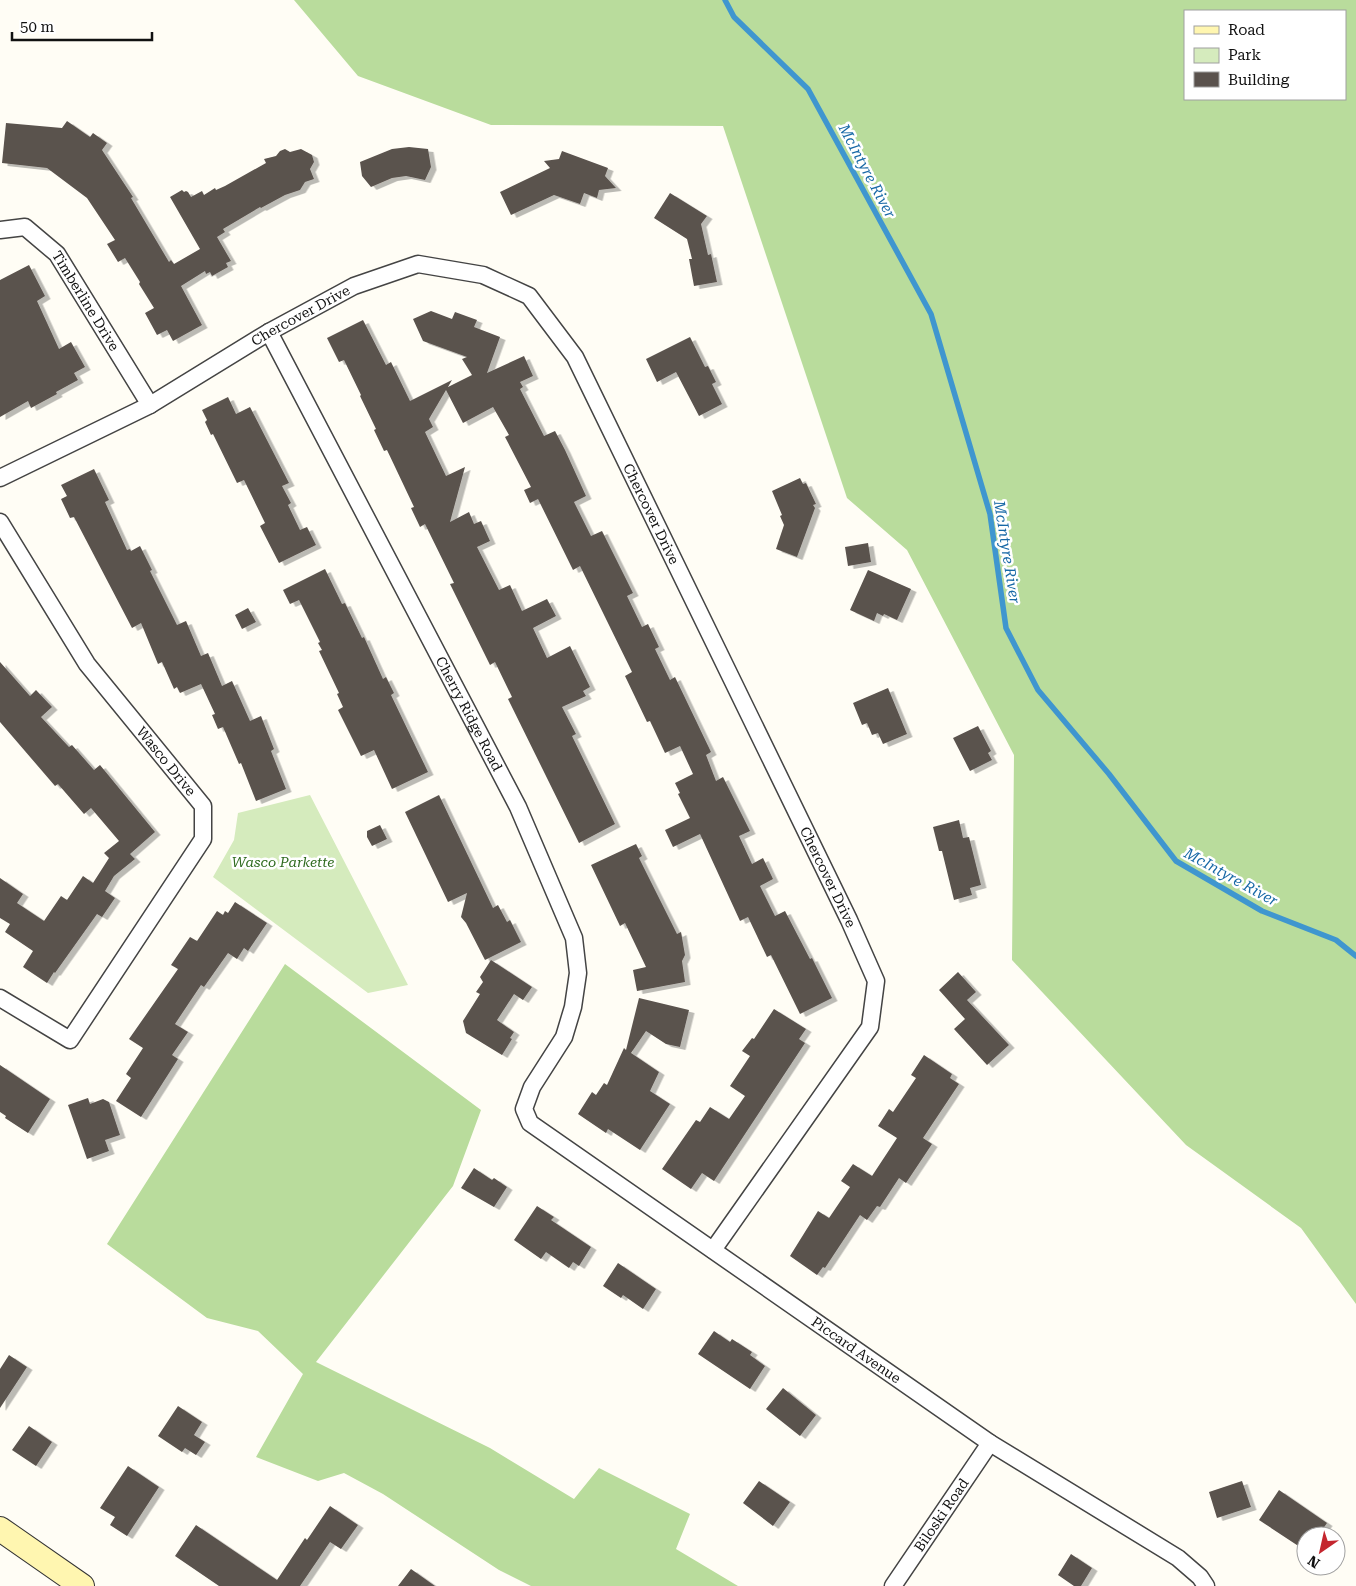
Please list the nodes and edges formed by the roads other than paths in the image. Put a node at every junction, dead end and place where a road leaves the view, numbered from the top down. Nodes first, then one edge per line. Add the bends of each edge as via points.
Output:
1 (0, 230) edge
2 (269, 332) junction
3 (150, 405) junction
4 (0, 478) edge
5 (0, 522) edge
6 (0, 998) edge
7 (524, 1109) joint
8 (713, 1250) junction
9 (990, 1443) junction
10 (0, 1529) edge
11 (1203, 1582) edge
12 (82, 1586) edge
13 (893, 1586) edge

1 - 3 street, Timberline Drive via 25,227 57,254
2 - 3 street, Chercover Drive
2 - 7 street, Cherry Ridge Road via 518,807 574,938 578,973 573,1007 564,1037 532,1087
2 - 8 street, Chercover Drive via 354,286 418,264 483,275 529,296 575,357 845,911 876,981 870,1027
3 - 4 street, Chercover Drive
5 - 6 street, Wasco Drive via 87,664 203,806 203,839 70,1040
7 - 8 street, Piccard Avenue via 530,1123
8 - 9 street, Piccard Avenue
9 - 11 street, Piccard Avenue via 1178,1558
9 - 13 street, Biloski Road
10 - 12 main road

